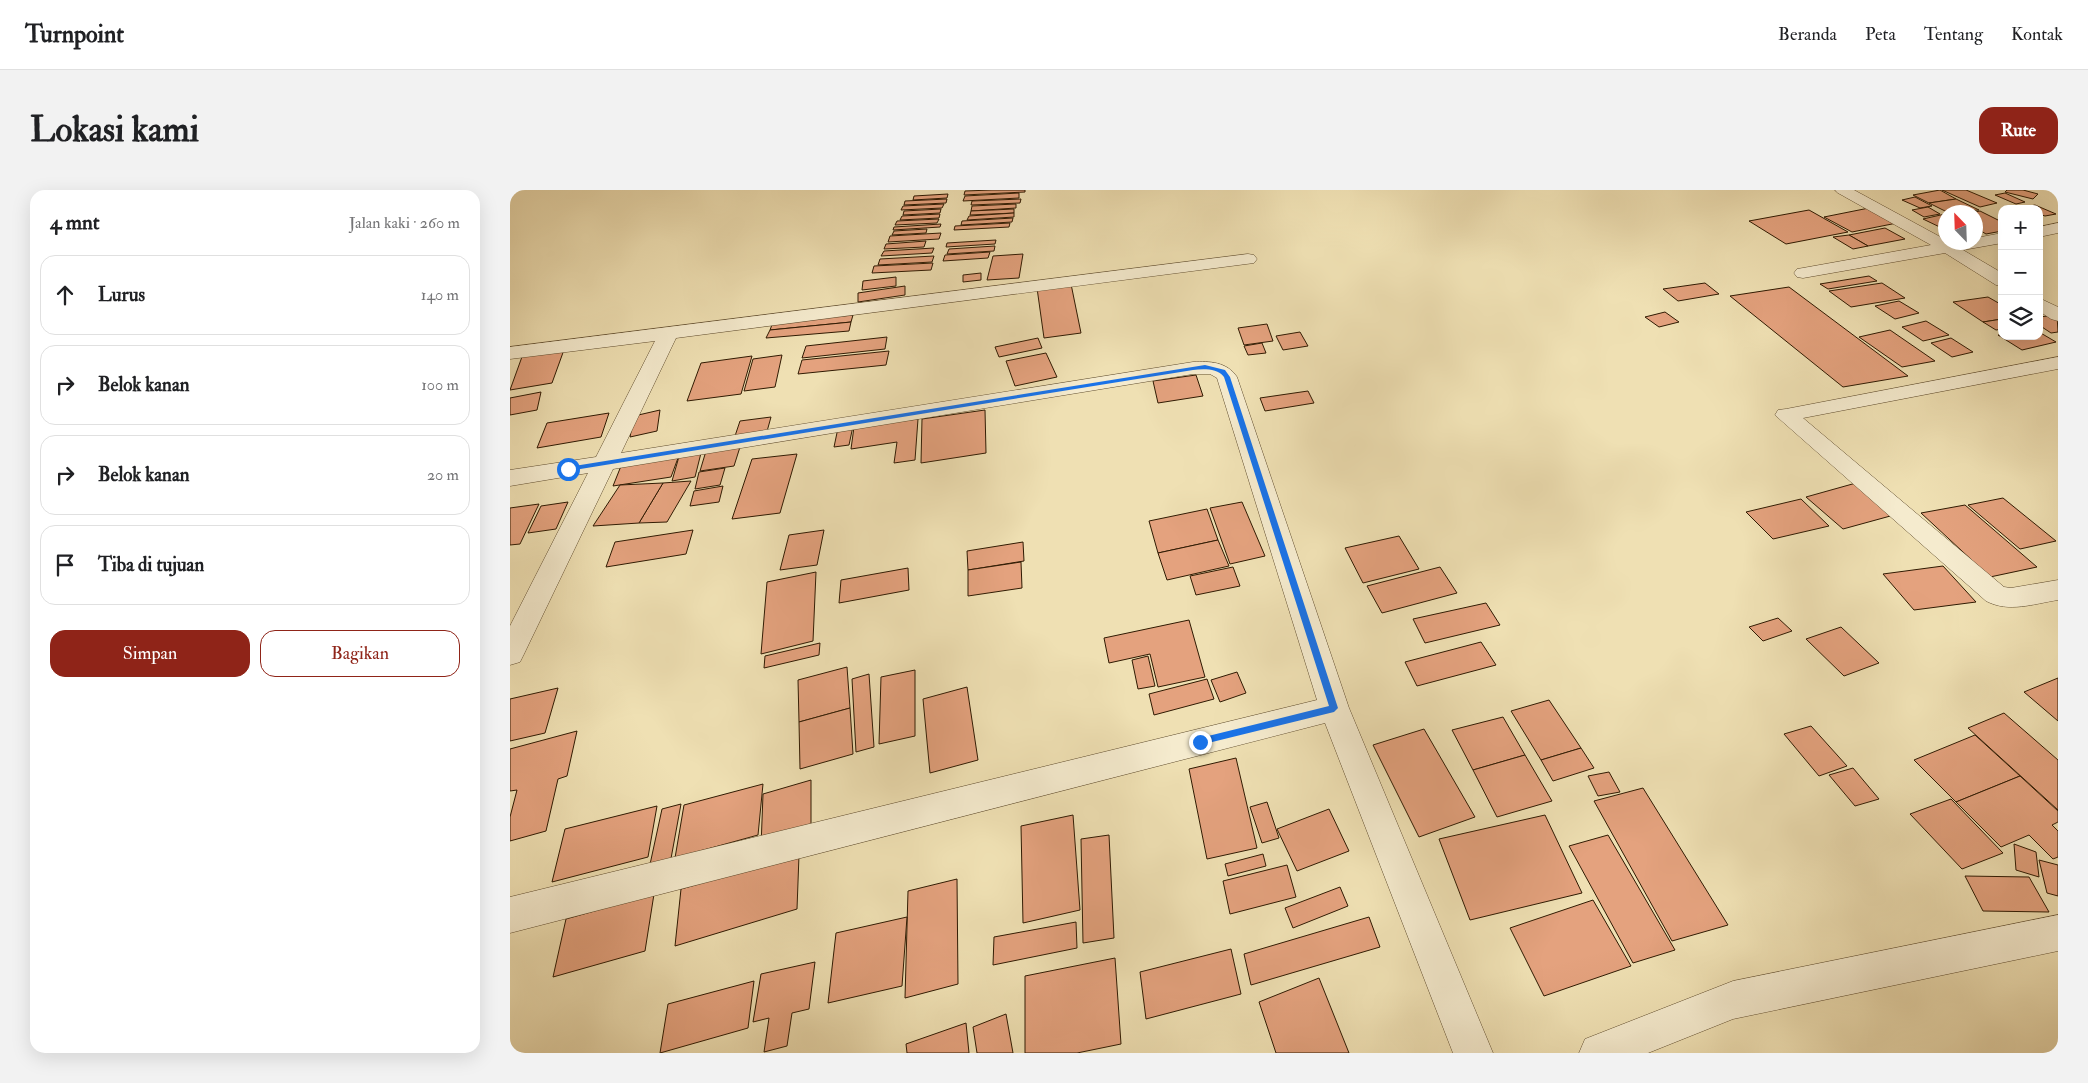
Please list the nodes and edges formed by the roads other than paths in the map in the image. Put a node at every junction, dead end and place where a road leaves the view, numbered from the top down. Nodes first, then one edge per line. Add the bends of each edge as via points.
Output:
1 (1843, 190) edge
2 (2058, 228) edge
3 (2043, 231) edge
4 (1998, 239) edge
5 (1938, 242) edge
6 (1983, 242) edge
7 (1938, 250) edge
8 (1951, 250) edge
9 (1248, 259) dead end
10 (1803, 272) dead end
11 (1998, 279) edge
12 (2043, 306) edge
13 (2058, 315) edge
14 (670, 333) junction
15 (510, 353) edge
16 (2058, 363) edge
17 (606, 463) junction
18 (510, 478) edge
19 (2058, 590) edge
20 (510, 654) edge
21 (1334, 708) junction
22 (510, 914) edge
23 (2058, 933) edge
24 (1473, 1053) edge
25 (1599, 1053) edge

1 - 5 street
2 - 3 street
4 - 6 street
7 - 10 street
8 - 11 street
9 - 14 street
12 - 13 street
14 - 15 street
14 - 17 street
16 - 19 street via 1786,415 1995,594 2011,598
17 - 18 street
17 - 20 street
17 - 21 street via 1193,368 1215,368 1227,377
21 - 22 street
21 - 24 street
23 - 25 street via 1733,1000

